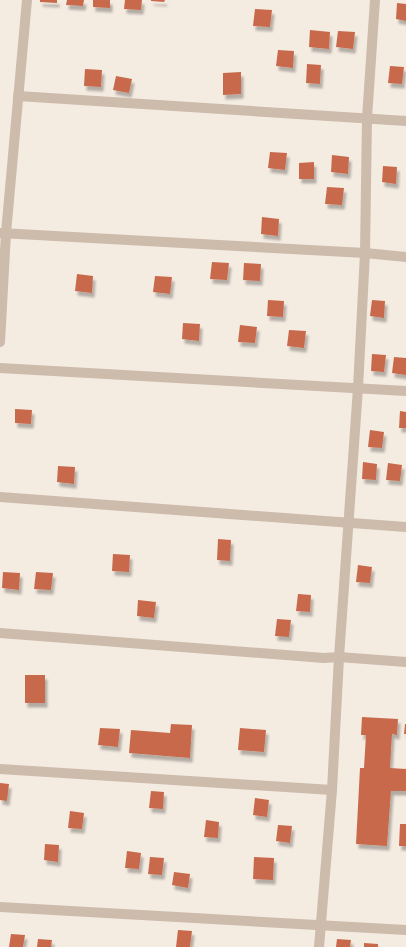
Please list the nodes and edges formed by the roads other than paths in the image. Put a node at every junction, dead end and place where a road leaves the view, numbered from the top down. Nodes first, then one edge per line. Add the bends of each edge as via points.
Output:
1 (27, 0) edge
2 (375, 0) edge
3 (18, 96) junction
4 (367, 118) junction
5 (406, 121) edge
6 (3, 233) edge
7 (365, 253) junction
8 (406, 256) edge
9 (0, 342) edge
10 (0, 368) edge
11 (358, 388) junction
12 (406, 391) edge
13 (0, 498) edge
14 (348, 522) junction
15 (406, 527) edge
16 (0, 633) edge
17 (339, 657) junction
18 (406, 662) edge
19 (0, 769) edge
20 (332, 790) junction
21 (0, 907) edge
22 (320, 926) junction
23 (406, 930) edge
24 (319, 947) edge

1 - 3 street
2 - 4 street
3 - 4 street
3 - 6 street
4 - 5 street
4 - 7 street
6 - 7 street
6 - 9 street
7 - 8 street
7 - 11 street
10 - 11 street
11 - 12 street
11 - 14 street
13 - 14 street
14 - 15 street
14 - 17 street
16 - 17 street via 324,658
17 - 18 street
17 - 20 street
19 - 20 street
20 - 22 street
21 - 22 street
22 - 23 street
22 - 24 street

